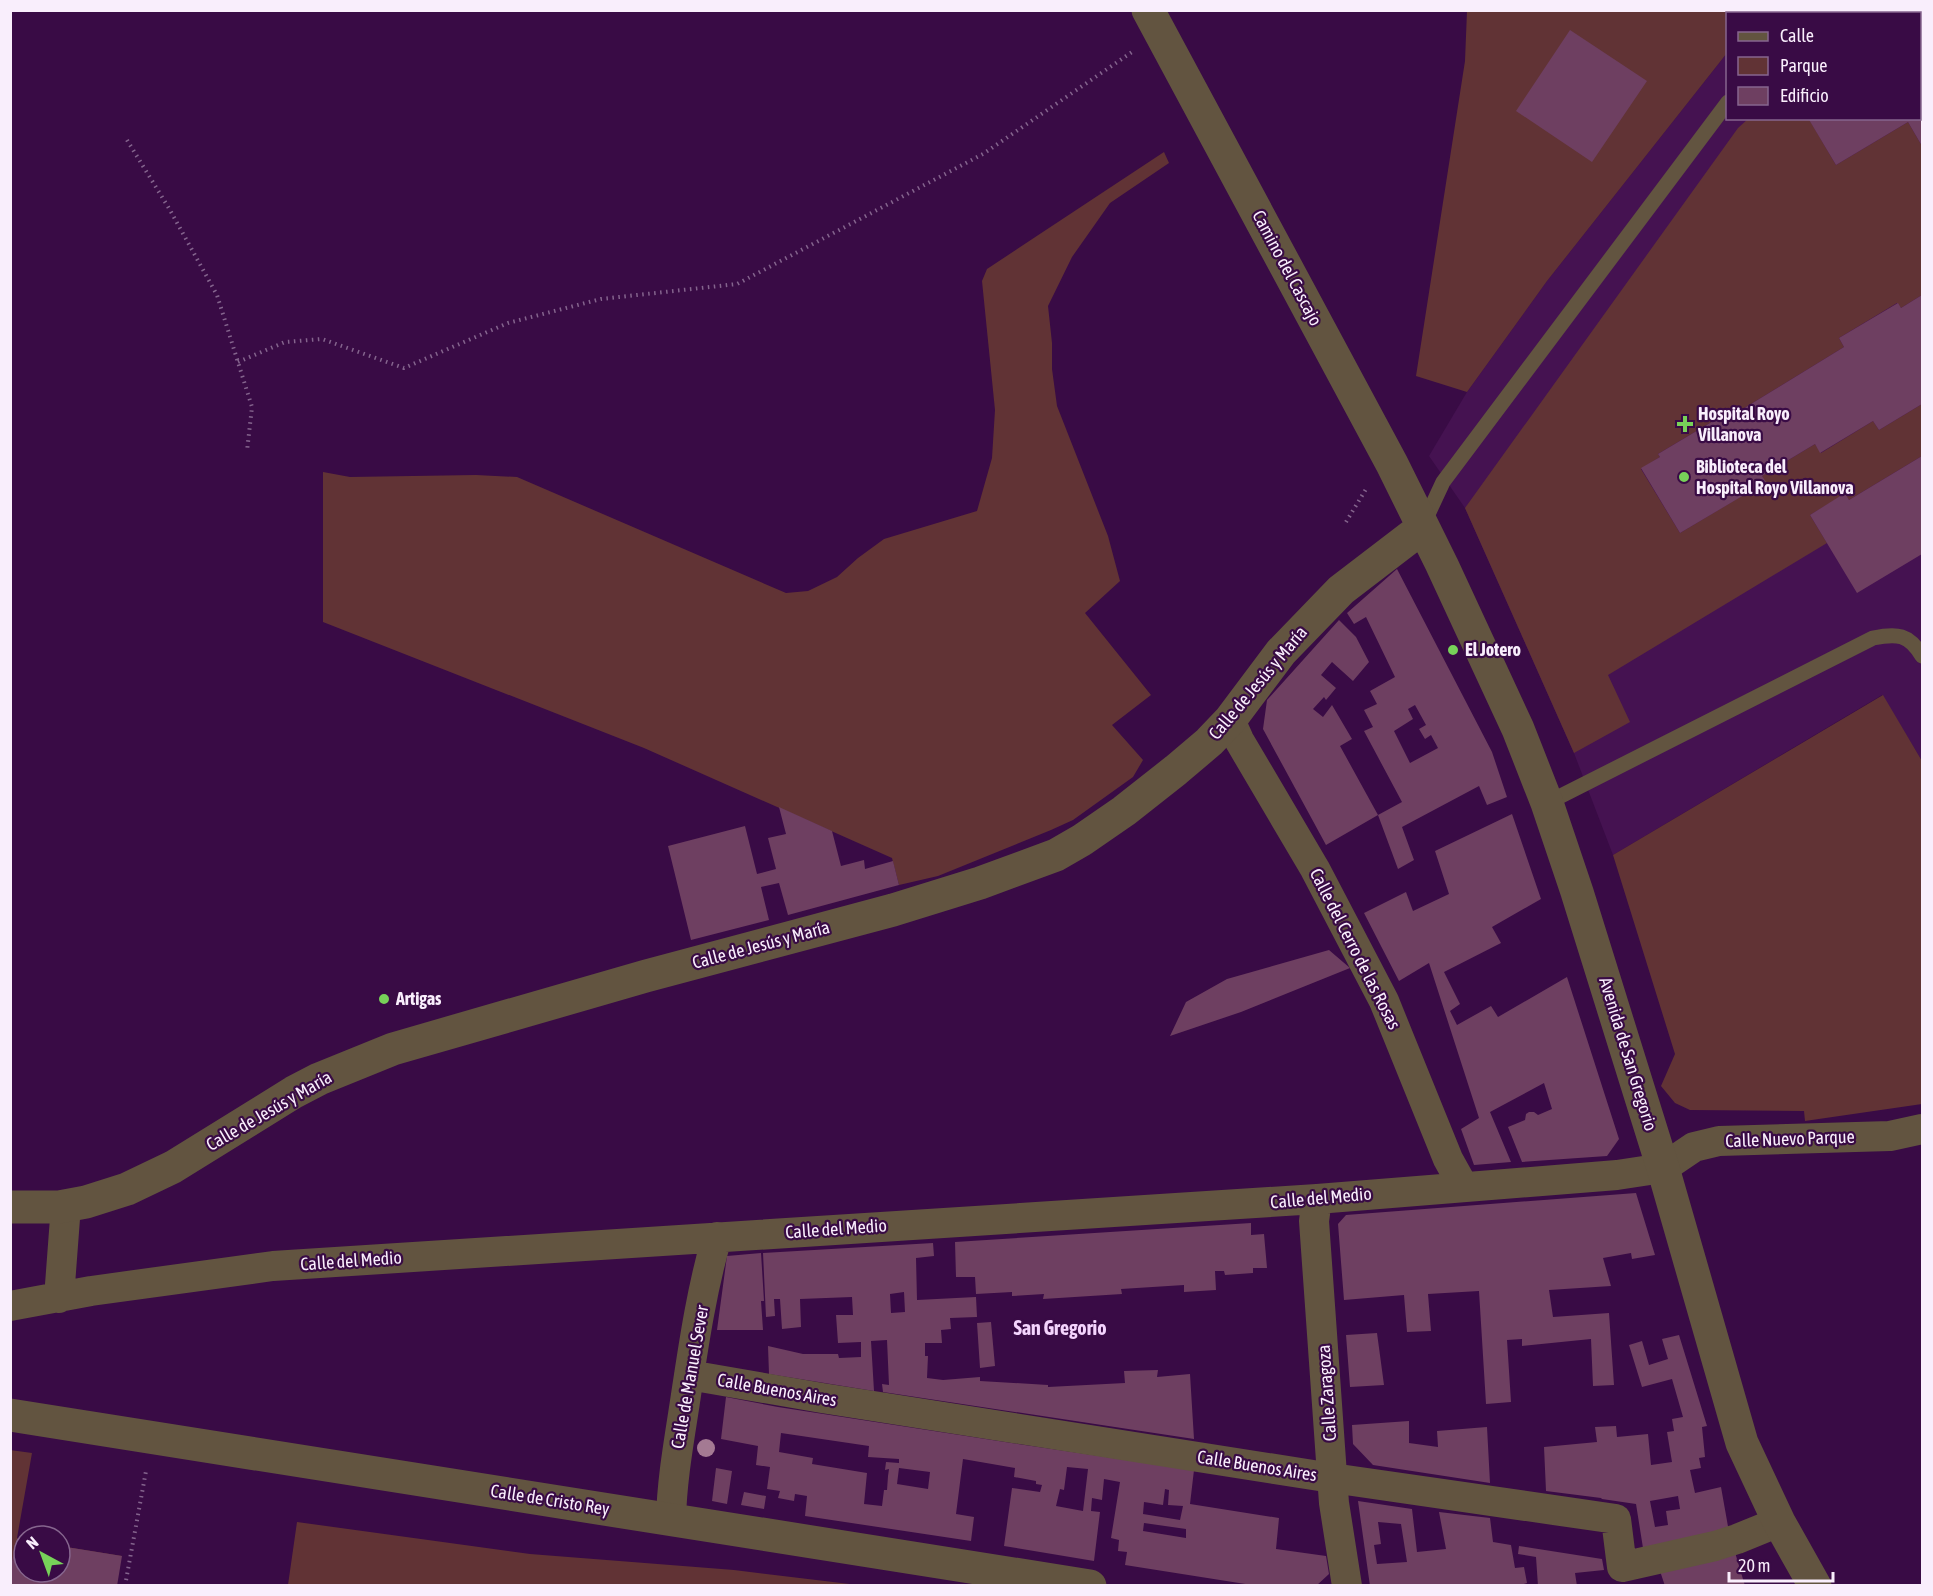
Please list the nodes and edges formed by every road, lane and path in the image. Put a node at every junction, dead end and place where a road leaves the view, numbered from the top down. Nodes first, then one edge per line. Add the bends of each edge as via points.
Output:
1 (1154, 22) edge
2 (1726, 105) edge
3 (127, 141) dead end
4 (238, 362) junction
5 (247, 452) dead end
6 (1422, 528) junction
7 (1923, 656) edge
8 (1230, 720) junction
9 (1547, 802) junction
10 (1923, 1129) edge
11 (1664, 1168) junction
12 (1463, 1186) junction
13 (1317, 1200) junction
14 (66, 1205) junction
15 (10, 1207) edge
16 (717, 1237) junction
17 (59, 1298) junction
18 (10, 1306) edge
19 (689, 1375) junction
20 (10, 1414) edge
21 (146, 1470) dead end
22 (1332, 1478) junction
23 (671, 1519) junction
24 (1779, 1522) junction
25 (125, 1586) edge
26 (1090, 1586) edge
27 (1347, 1586) edge
28 (1815, 1586) edge

1 - 4 path via 982,154 737,284 601,298 508,323 404,368 322,339 285,342
1 - 6 street, Camino del Cascajo via 1392,464
2 - 6 lane via 1443,482
3 - 4 path via 217,295
4 - 5 path via 252,407
6 - 8 street, Calle de Jesús y María via 1341,590 1281,652
6 - 9 street, Avenida de San Gregorio via 1518,729
7 - 9 lane via 1916,645 1903,637 1890,634 1873,638
8 - 12 street, Calle del Cerro de las Rosas via 1384,1001 1448,1160
8 - 14 street, Calle de Jesús y María via 1159,784 1056,855 893,910 393,1049 294,1092 173,1167 86,1202
9 - 11 street, Avenida de San Gregorio
10 - 11 street, Calle Nuevo Parque via 1890,1136 1719,1141 1694,1147
11 - 12 street, Calle del Medio
11 - 24 street, Avenida de San Gregorio via 1742,1443
12 - 13 street, Calle del Medio
13 - 16 street, Calle del Medio
13 - 22 street, Calle Zaragoza via 1314,1221
14 - 15 street, Calle de Jesús y María
14 - 17 street
16 - 17 street, Calle del Medio via 273,1266
16 - 19 street, Calle de Manuel Sever
17 - 18 street, Calle del Medio
19 - 22 street, Calle Buenos Aires
19 - 23 street, Calle de Manuel Sever
20 - 23 street, Calle de Cristo Rey
21 - 25 path
22 - 24 street, Calle Buenos Aires via 1616,1519 1622,1567 1737,1539
22 - 27 street, Calle Zaragoza
23 - 26 street, Calle de Cristo Rey
24 - 28 street, Avenida de San Gregorio

